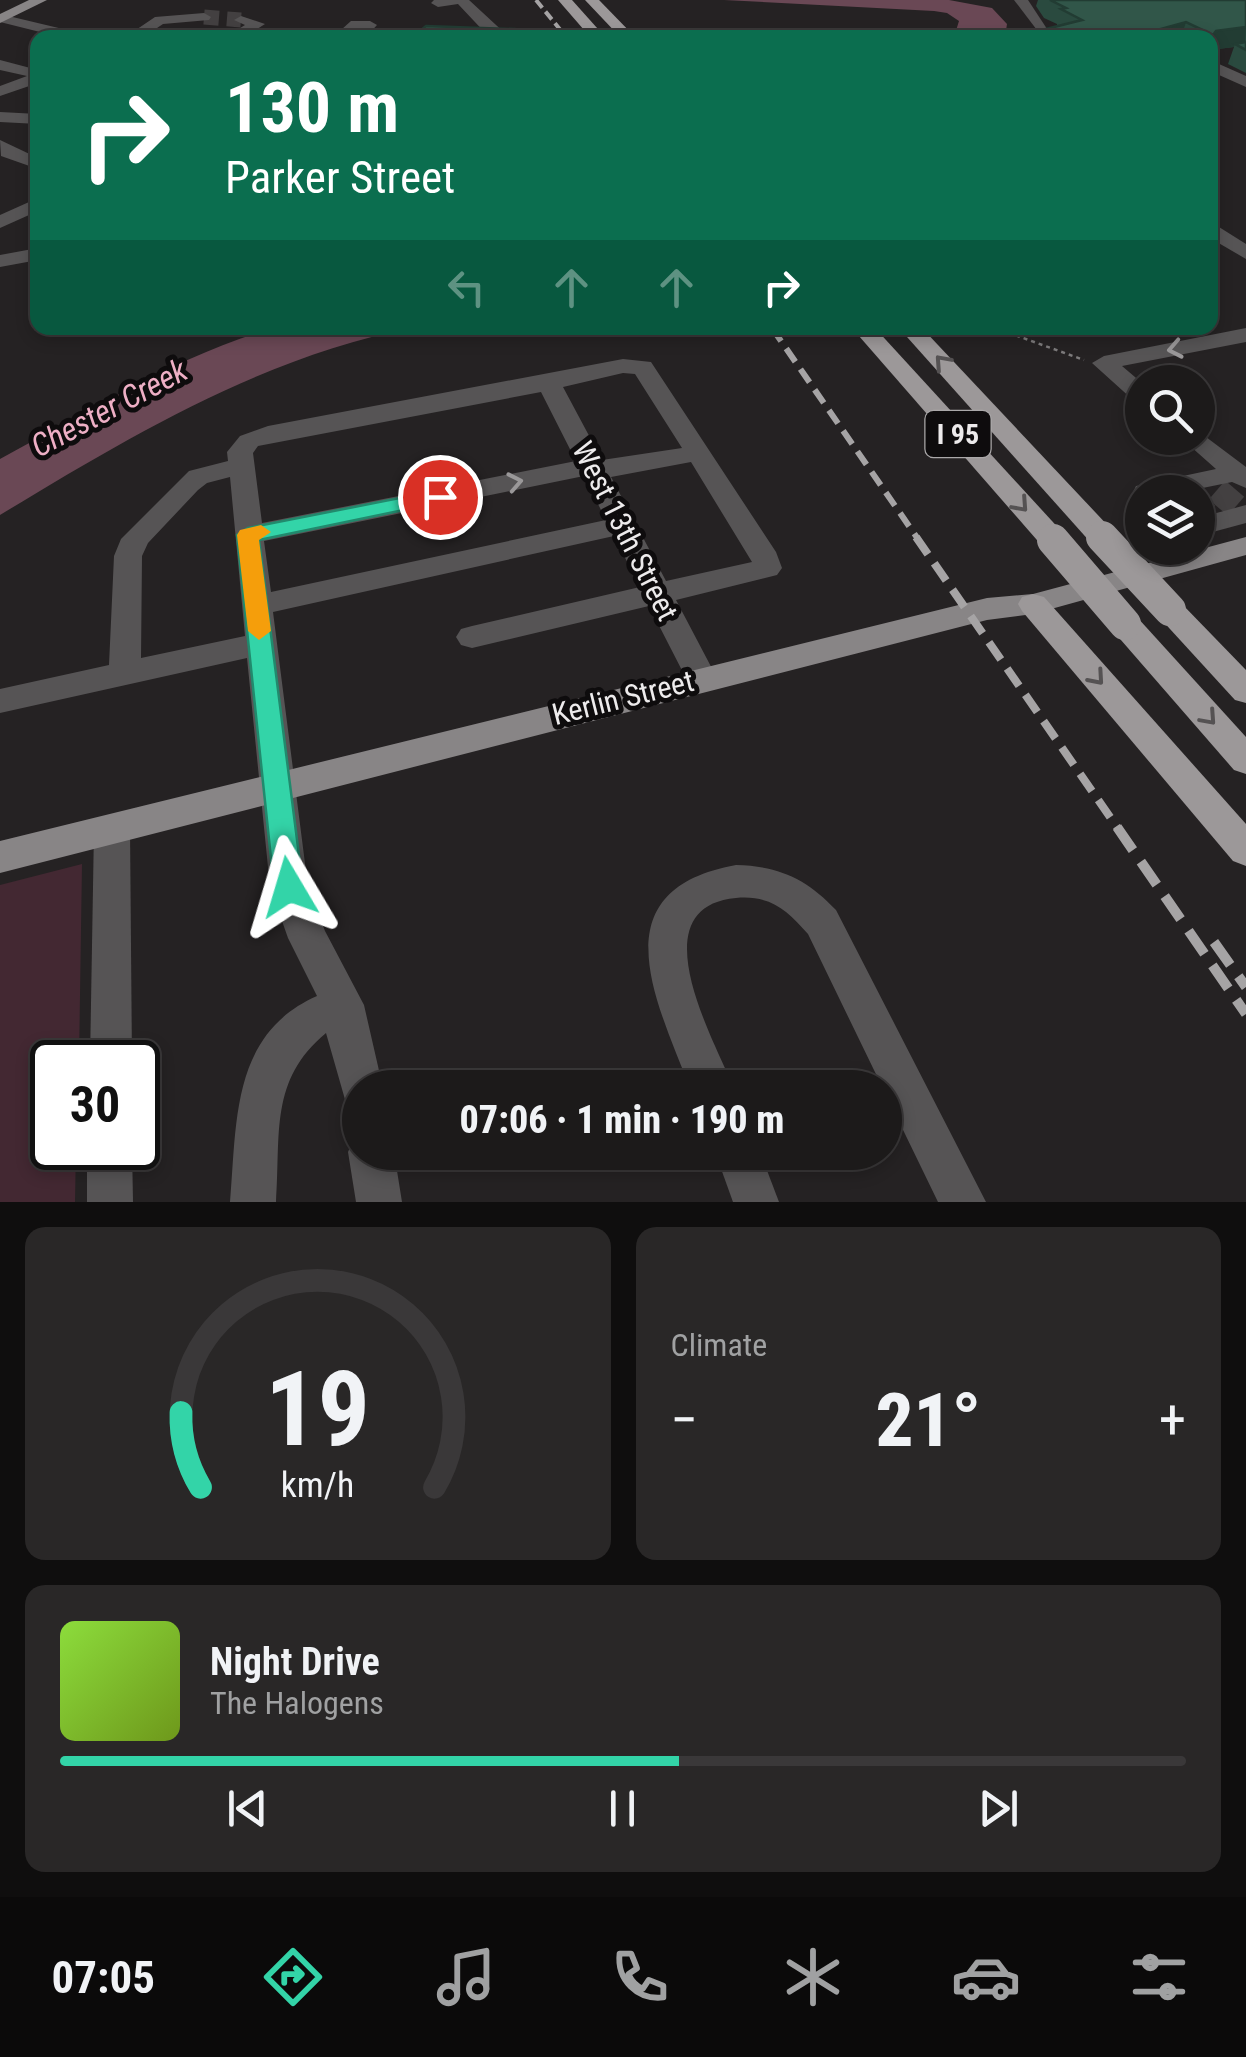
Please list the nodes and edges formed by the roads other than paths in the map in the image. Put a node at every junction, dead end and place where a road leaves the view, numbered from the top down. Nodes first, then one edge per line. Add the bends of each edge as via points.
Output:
1 (566, 0) edge
2 (592, 0) edge
3 (1021, 0) edge
4 (437, 1) edge
5 (35, 11) edge
6 (450, 14) dead end
7 (204, 17) tunnel mouth
8 (1, 18) edge
9 (240, 20) dead end
10 (69, 30) edge
11 (141, 30) edge
12 (247, 30) edge
13 (494, 30) edge
14 (593, 30) edge
15 (621, 30) edge
16 (1044, 30) edge
17 (1228, 56) dead end
18 (1218, 59) edge
19 (22, 61) junction
20 (0, 63) edge
21 (1218, 66) edge
22 (30, 68) edge
23 (0, 78) edge
24 (30, 81) edge
25 (1246, 82) edge
26 (30, 95) edge
27 (3, 98) edge
28 (0, 117) edge
29 (30, 119) edge
30 (0, 145) edge
31 (30, 161) edge
32 (30, 208) edge
33 (0, 222) edge
34 (1246, 226) edge
35 (0, 230) edge
36 (1218, 231) edge
37 (1218, 236) edge
38 (0, 246) edge
39 (1246, 253) edge
40 (30, 256) edge
41 (0, 262) edge
42 (868, 335) edge
43 (916, 335) edge
44 (1246, 335) edge
45 (1125, 380) edge
46 (549, 383) junction
47 (698, 453) junction
48 (241, 466) junction
49 (594, 469) junction
50 (1215, 516) edge
51 (623, 525) junction
52 (248, 535) junction
53 (1246, 546) edge
54 (1125, 550) edge
55 (658, 593) junction
56 (257, 604) junction
57 (1033, 604) junction
58 (472, 637) dead end
59 (260, 644) junction
60 (125, 673) junction
61 (701, 678) junction
62 (1246, 692) edge
63 (0, 701) edge
64 (1246, 760) edge
65 (276, 788) junction
66 (112, 829) junction
67 (1246, 850) edge
68 (0, 857) edge
69 (343, 1005) junction
70 (110, 1040) edge
71 (357, 1070) edge
72 (705, 1070) edge
73 (897, 1070) edge
74 (902, 1081) edge
75 (110, 1170) edge
76 (374, 1170) edge
77 (744, 1170) edge
78 (110, 1202) edge
79 (254, 1202) edge
80 (379, 1202) edge
81 (756, 1202) edge
82 (963, 1202) edge

1 - 14 highway
2 - 15 highway
3 - 16 street
4 - 6 street
4 - 13 street via 461,0
5 - 8 street
5 - 10 street
7 - 11 street via 160,20
9 - 12 street via 258,24
17 - 18 street
19 - 20 street
19 - 22 street
19 - 23 street
21 - 25 street
24 - 27 street
26 - 27 street
28 - 29 street
30 - 31 street
32 - 33 street
34 - 36 street
35 - 38 street
37 - 39 street
40 - 41 street
42 -> 64 highway, I 95, bridge
62 -> 43 highway, I 95, bridge
44 -> 45 street via 1104,362
46 - 47 street via 623,366 643,368
46 - 48 street via 268,434 242,446
46 - 49 street, West 13th Street
47 - 49 street
47 - 55 street via 768,564
48 - 52 street
48 - 60 street via 198,477 135,539 128,556
49 - 51 street, West 13th Street
52 -> 49 street
50 - 53 main road, Kerlin Street
51 - 55 street, West 13th Street
51 - 56 street
52 - 56 street
54 - 57 main road, Kerlin Street
55 - 58 street
55 - 61 street, West 13th Street
56 - 59 street
57 - 61 main road, Kerlin Street via 987,609
57 -> 67 highway
59 - 60 street
59 - 65 street
60 - 63 street
61 - 65 main road, Kerlin Street
65 - 66 main road, Kerlin Street
65 - 69 street via 289,887
66 - 68 main road, Kerlin Street
66 - 70 street
69 - 71 street
69 - 79 street via 312,1015 271,1058
72 - 73 street via 668,972 671,921 707,886 757,882 795,894 822,922
74 - 82 street
75 - 78 street
76 - 80 street
77 - 81 street

